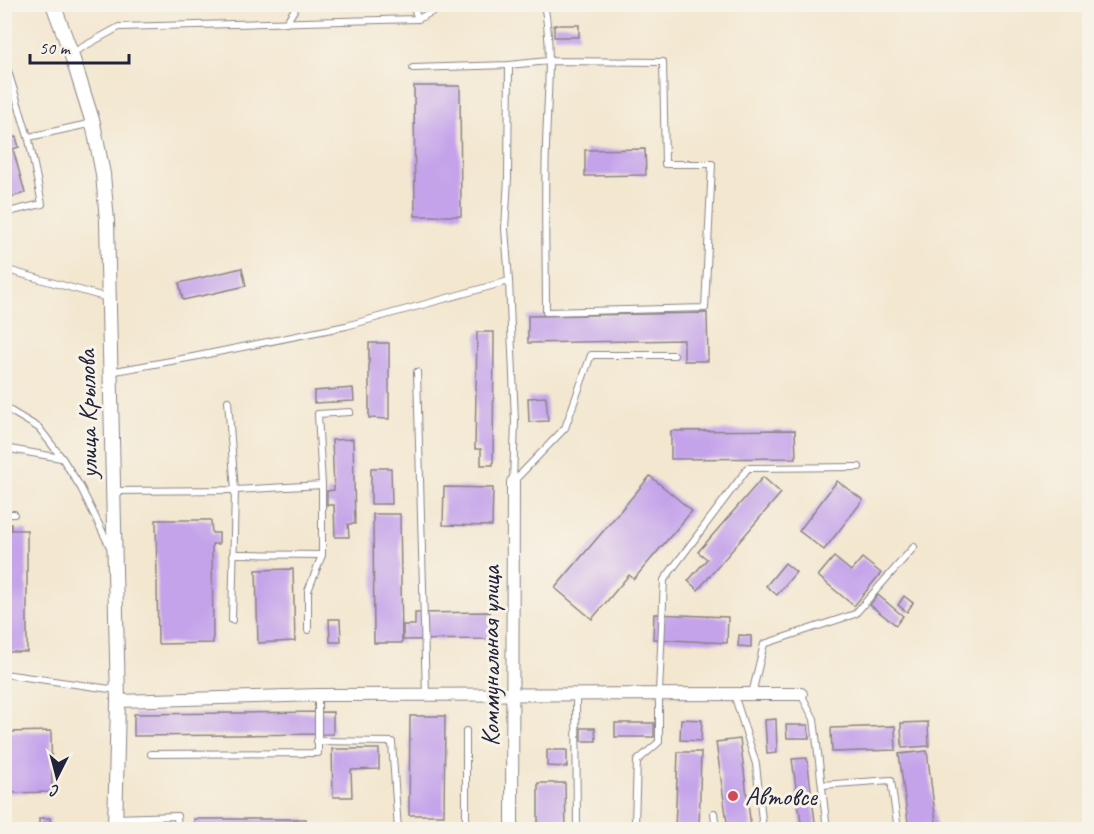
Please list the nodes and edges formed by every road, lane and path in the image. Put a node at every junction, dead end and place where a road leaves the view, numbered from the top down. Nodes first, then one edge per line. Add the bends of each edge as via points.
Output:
1 (53, 4) edge
2 (298, 4) edge
3 (412, 4) edge
4 (447, 4) edge
5 (544, 4) edge
6 (418, 19) junction
7 (286, 23) junction
8 (71, 53) junction
9 (4, 58) edge
10 (548, 61) junction
11 (509, 65) junction
12 (413, 68) dead end
13 (93, 123) junction
14 (28, 137) junction
15 (4, 213) edge
16 (4, 269) edge
17 (510, 281) junction
18 (108, 298) junction
19 (674, 355) dead end
20 (110, 372) junction
21 (417, 372) dead end
22 (228, 400) dead end
23 (4, 407) edge
24 (350, 412) dead end
25 (4, 448) edge
26 (62, 458) junction
27 (859, 467) dead end
28 (513, 482) junction
29 (322, 485) junction
30 (235, 490) junction
31 (113, 491) junction
32 (4, 514) edge
33 (14, 514) dead end
34 (914, 547) dead end
35 (114, 554) junction
36 (233, 555) junction
37 (322, 555) junction
38 (232, 620) dead end
39 (308, 630) dead end
40 (4, 674) edge
41 (659, 693) junction
42 (734, 694) junction
43 (752, 694) junction
44 (801, 694) joint
45 (318, 695) junction
46 (512, 695) junction
47 (576, 695) junction
48 (118, 696) junction
49 (426, 696) junction
50 (466, 731) dead end
51 (317, 741) junction
52 (151, 754) dead end
53 (822, 785) junction
54 (714, 813) dead end
55 (636, 823) dead end
56 (115, 824) edge
57 (512, 829) edge
58 (178, 830) edge
59 (398, 830) edge
60 (466, 830) edge
61 (490, 830) edge
62 (577, 830) edge
63 (716, 830) edge
64 (763, 830) edge
65 (827, 830) edge
66 (898, 830) edge

1 - 8 street, улица Крылова
2 - 7 lane
3 - 6 lane
4 - 6 lane
5 - 10 lane
6 - 7 lane
7 - 8 lane via 119,27
8 - 13 street, улица Крылова
9 - 14 lane
10 - 10 lane via 546,312 705,309 712,164 665,164 663,62
10 - 11 lane
11 - 12 lane
11 - 17 lane via 506,229
13 - 14 lane
13 - 18 street, улица Крылова via 107,221
14 - 15 lane via 42,204
16 - 18 lane
17 - 20 lane via 346,326
17 - 28 lane
18 - 20 street, улица Крылова
19 - 28 lane via 591,355 565,428
20 - 31 street, улица Крылова
21 - 49 lane
22 - 30 lane
23 - 26 lane via 39,428
24 - 29 lane via 318,414
25 - 26 lane
26 - 35 lane
27 - 41 lane via 748,468 664,580
28 - 46 street, Коммунальная улица
29 - 30 lane
29 - 37 lane
30 - 31 lane
30 - 36 lane
31 - 35 street, улица Крылова
32 - 33 lane
34 - 43 lane via 855,615 764,644
35 - 48 street, улица Крылова
36 - 37 lane
36 - 38 lane
37 - 39 lane via 308,591
40 - 48 lane
41 - 42 street
41 - 47 street
41 - 55 lane via 659,742 637,761
42 - 43 street
42 - 64 lane via 756,764
43 - 44 street
44 - 53 lane via 814,719
45 - 48 street
45 - 49 street
45 - 51 lane
46 - 47 street
46 - 49 street
46 - 57 street, Коммунальная улица
47 - 62 lane
48 - 56 street, улица Крылова
50 - 60 lane
51 - 52 lane via 318,753
51 - 59 lane via 392,742
53 - 65 lane
53 - 66 lane via 891,780
54 - 63 lane
56 - 58 lane via 177,816
57 - 61 lane

